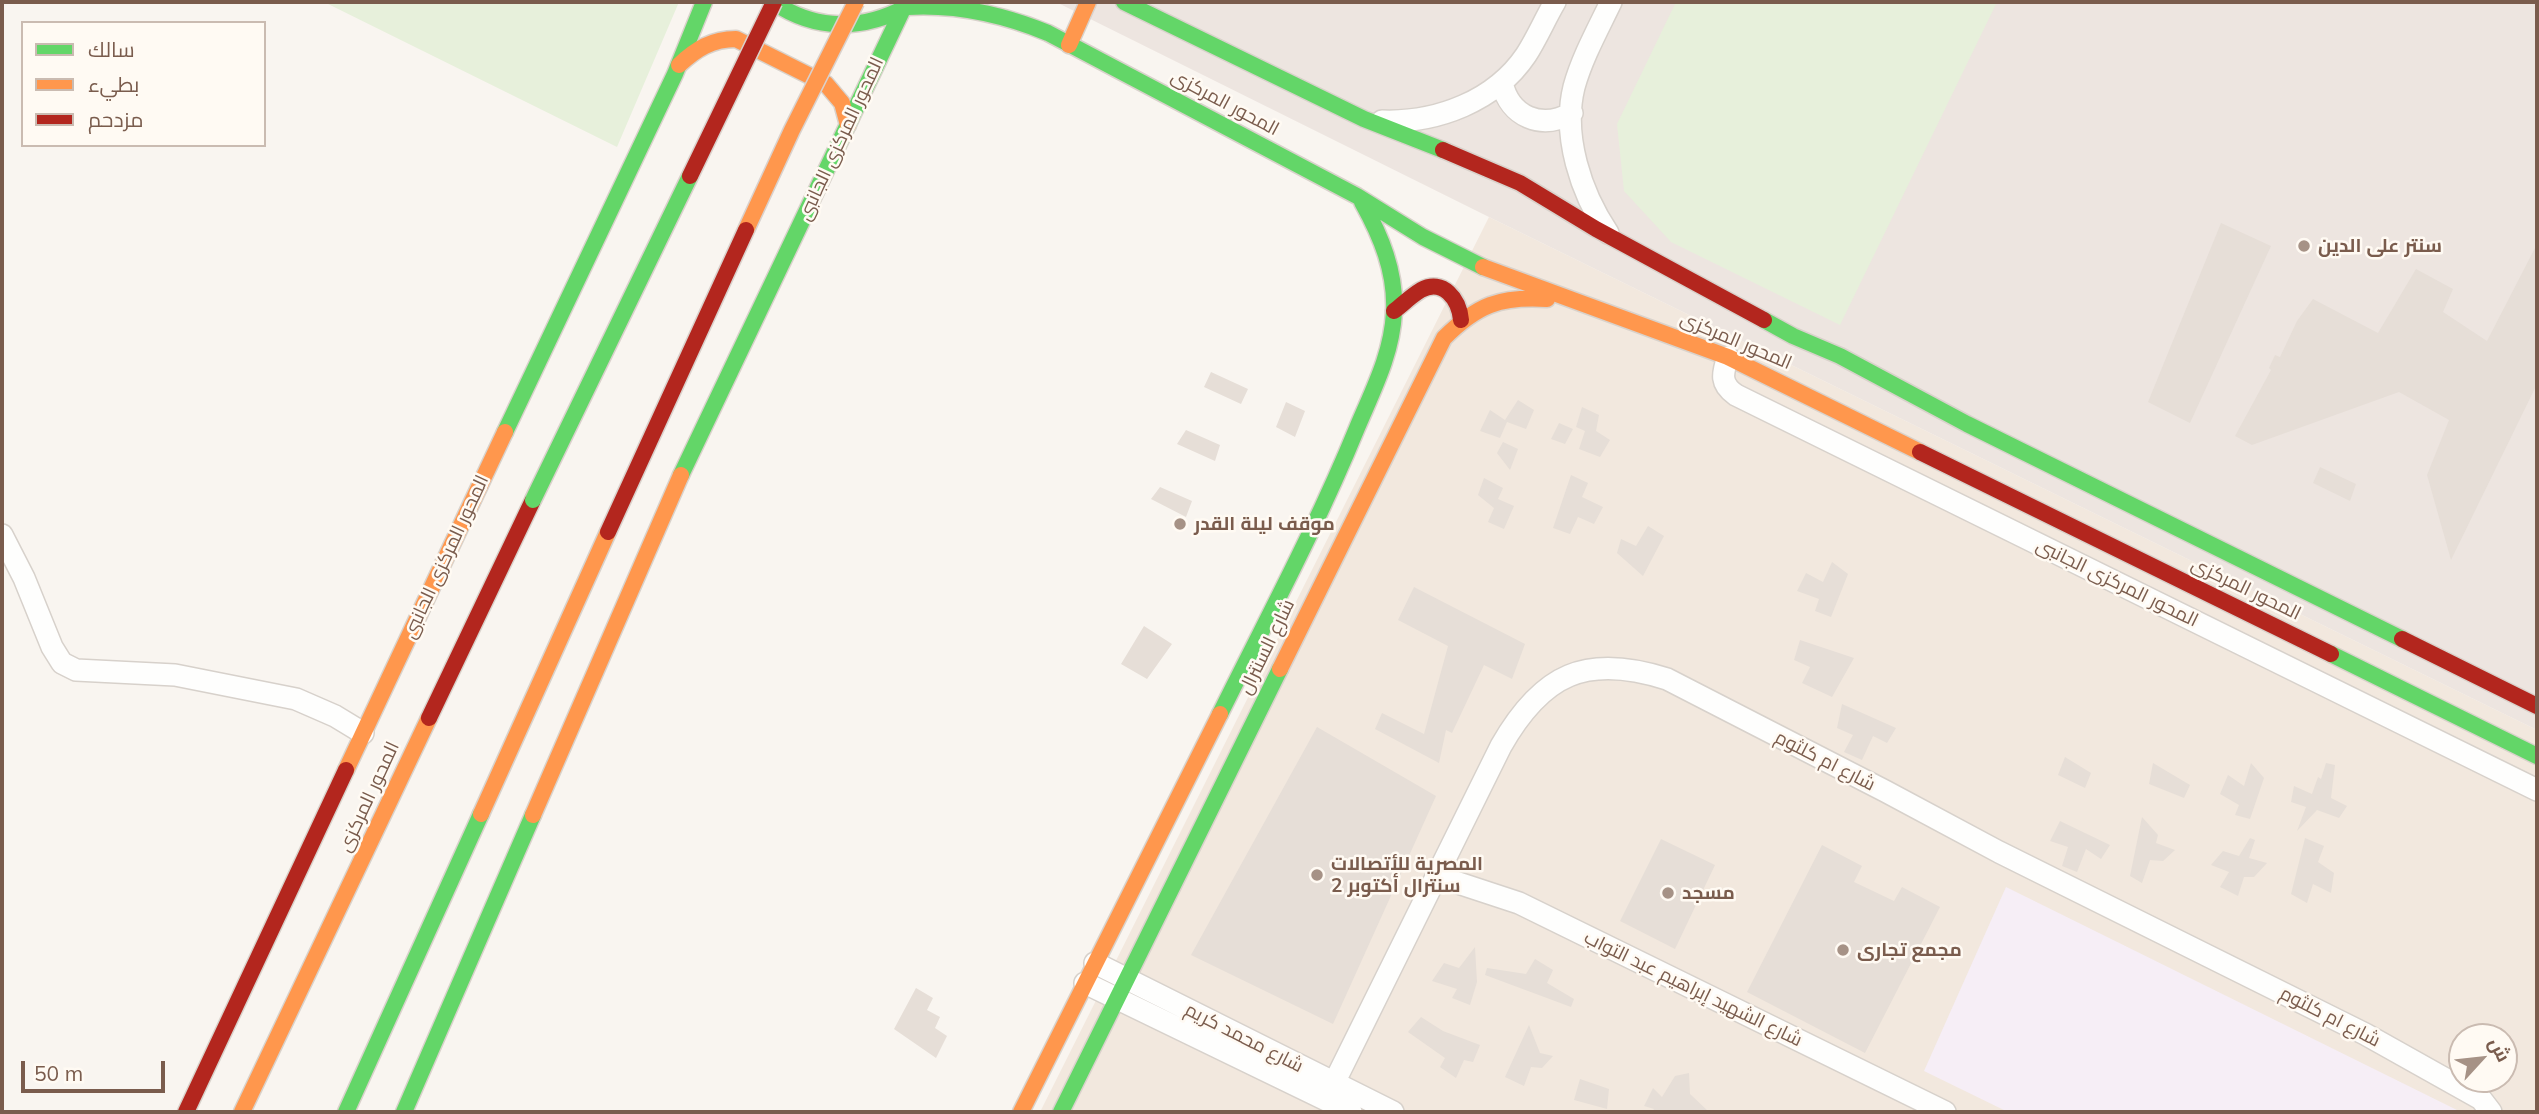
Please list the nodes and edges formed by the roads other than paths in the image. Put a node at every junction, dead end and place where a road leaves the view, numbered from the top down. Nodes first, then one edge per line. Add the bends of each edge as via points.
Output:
1 (704, 2) edge
2 (774, 2) edge
3 (856, 2) edge
4 (1088, 2) edge
5 (1124, 2) edge
6 (1555, 2) edge
7 (1611, 2) edge
8 (908, 7) edge
9 (1069, 45) junction
10 (679, 65) junction
11 (1502, 83) junction
12 (1572, 113) junction
13 (1364, 119) junction
14 (848, 125) junction
15 (1357, 196) junction
16 (1611, 237) junction
17 (1583, 303) junction
18 (1394, 311) junction
19 (1461, 320) junction
20 (1728, 357) junction
21 (2, 535) edge
22 (2537, 706) edge
23 (363, 733) junction
24 (2537, 756) edge
25 (2537, 790) edge
26 (1437, 876) junction
27 (1095, 963) junction
28 (1126, 979) junction
29 (1084, 983) junction
30 (1117, 999) junction
31 (1334, 1083) junction
32 (186, 1112) edge
33 (242, 1112) edge
34 (346, 1112) edge
35 (404, 1112) edge
36 (1021, 1112) edge
37 (1060, 1112) edge
38 (1351, 1112) edge
39 (1393, 1112) edge
40 (1945, 1112) edge
41 (2491, 1112) edge

1 - 10 main road, المحور المركزى الجانبى
2 - 8 main road, المحور المركزى via 799,17 841,26 872,22
2 - 33 main road, المحور المركزى, bridge
3 - 34 main road, bridge via 792,130
4 - 9 main road
5 - 13 main road, المحور المركزى
6 - 11 street via 1527,54
7 - 12 street via 1574,88
8 - 9 main road, المحور المركزى via 980,10 1026,23
8 - 14 main road, المحور المركزى الجانبى
9 - 15 main road, المحور المركزى
10 - 14 main road via 711,42 736,39 826,84 842,103
10 - 23 main road, المحور المركزى الجانبى
11 - 12 street via 1509,102 1533,120 1553,121
11 - 13 street via 1468,104 1438,115 1407,121
12 - 16 street via 1583,186
13 - 16 main road, المحور المركزى via 1487,167
14 - 35 main road, المحور المركزى الجانبى via 683,471
15 - 17 main road, المحور المركزى via 1462,257
15 - 18 main road, شارع السنترال via 1371,214 1386,251
16 - 22 main road, المحور المركزى via 1793,336
17 - 19 main road, شارع السنترال via 1518,297 1497,301
17 - 20 main road, المحور المركزى
18 - 19 main road via 1422,290 1444,288 1460,304
18 - 27 main road, شارع السنترال via 1389,351 1331,492
19 - 28 main road, شارع السنترال via 1444,338 1430,365
20 - 24 main road, المحور المركزى
20 - 25 street, المحور المركزى الجانبى via 1722,374 1736,395
21 - 23 street via 62,663 76,670 175,675 296,699
23 - 32 main road, المحور المركزى الجانبى
26 - 31 street, شارع ام كلثوم
26 - 40 street, شارع الشهيد إبراهيم عبد التواب via 1519,903
26 - 41 street, شارع ام كلثوم via 1506,736 1541,691 1571,674 1604,667 1637,670 1667,680 2365,1034 2481,1099
27 - 28 street, شارع محمد كريم
27 - 29 main road, شارع السنترال
28 - 30 main road, شارع السنترال
28 - 31 street, شارع محمد كريم
29 - 30 street, شارع محمد كريم
29 - 36 main road, شارع السنترال
30 - 37 main road, شارع السنترال
30 - 38 street, شارع محمد كريم
31 - 39 street, شارع محمد كريم

